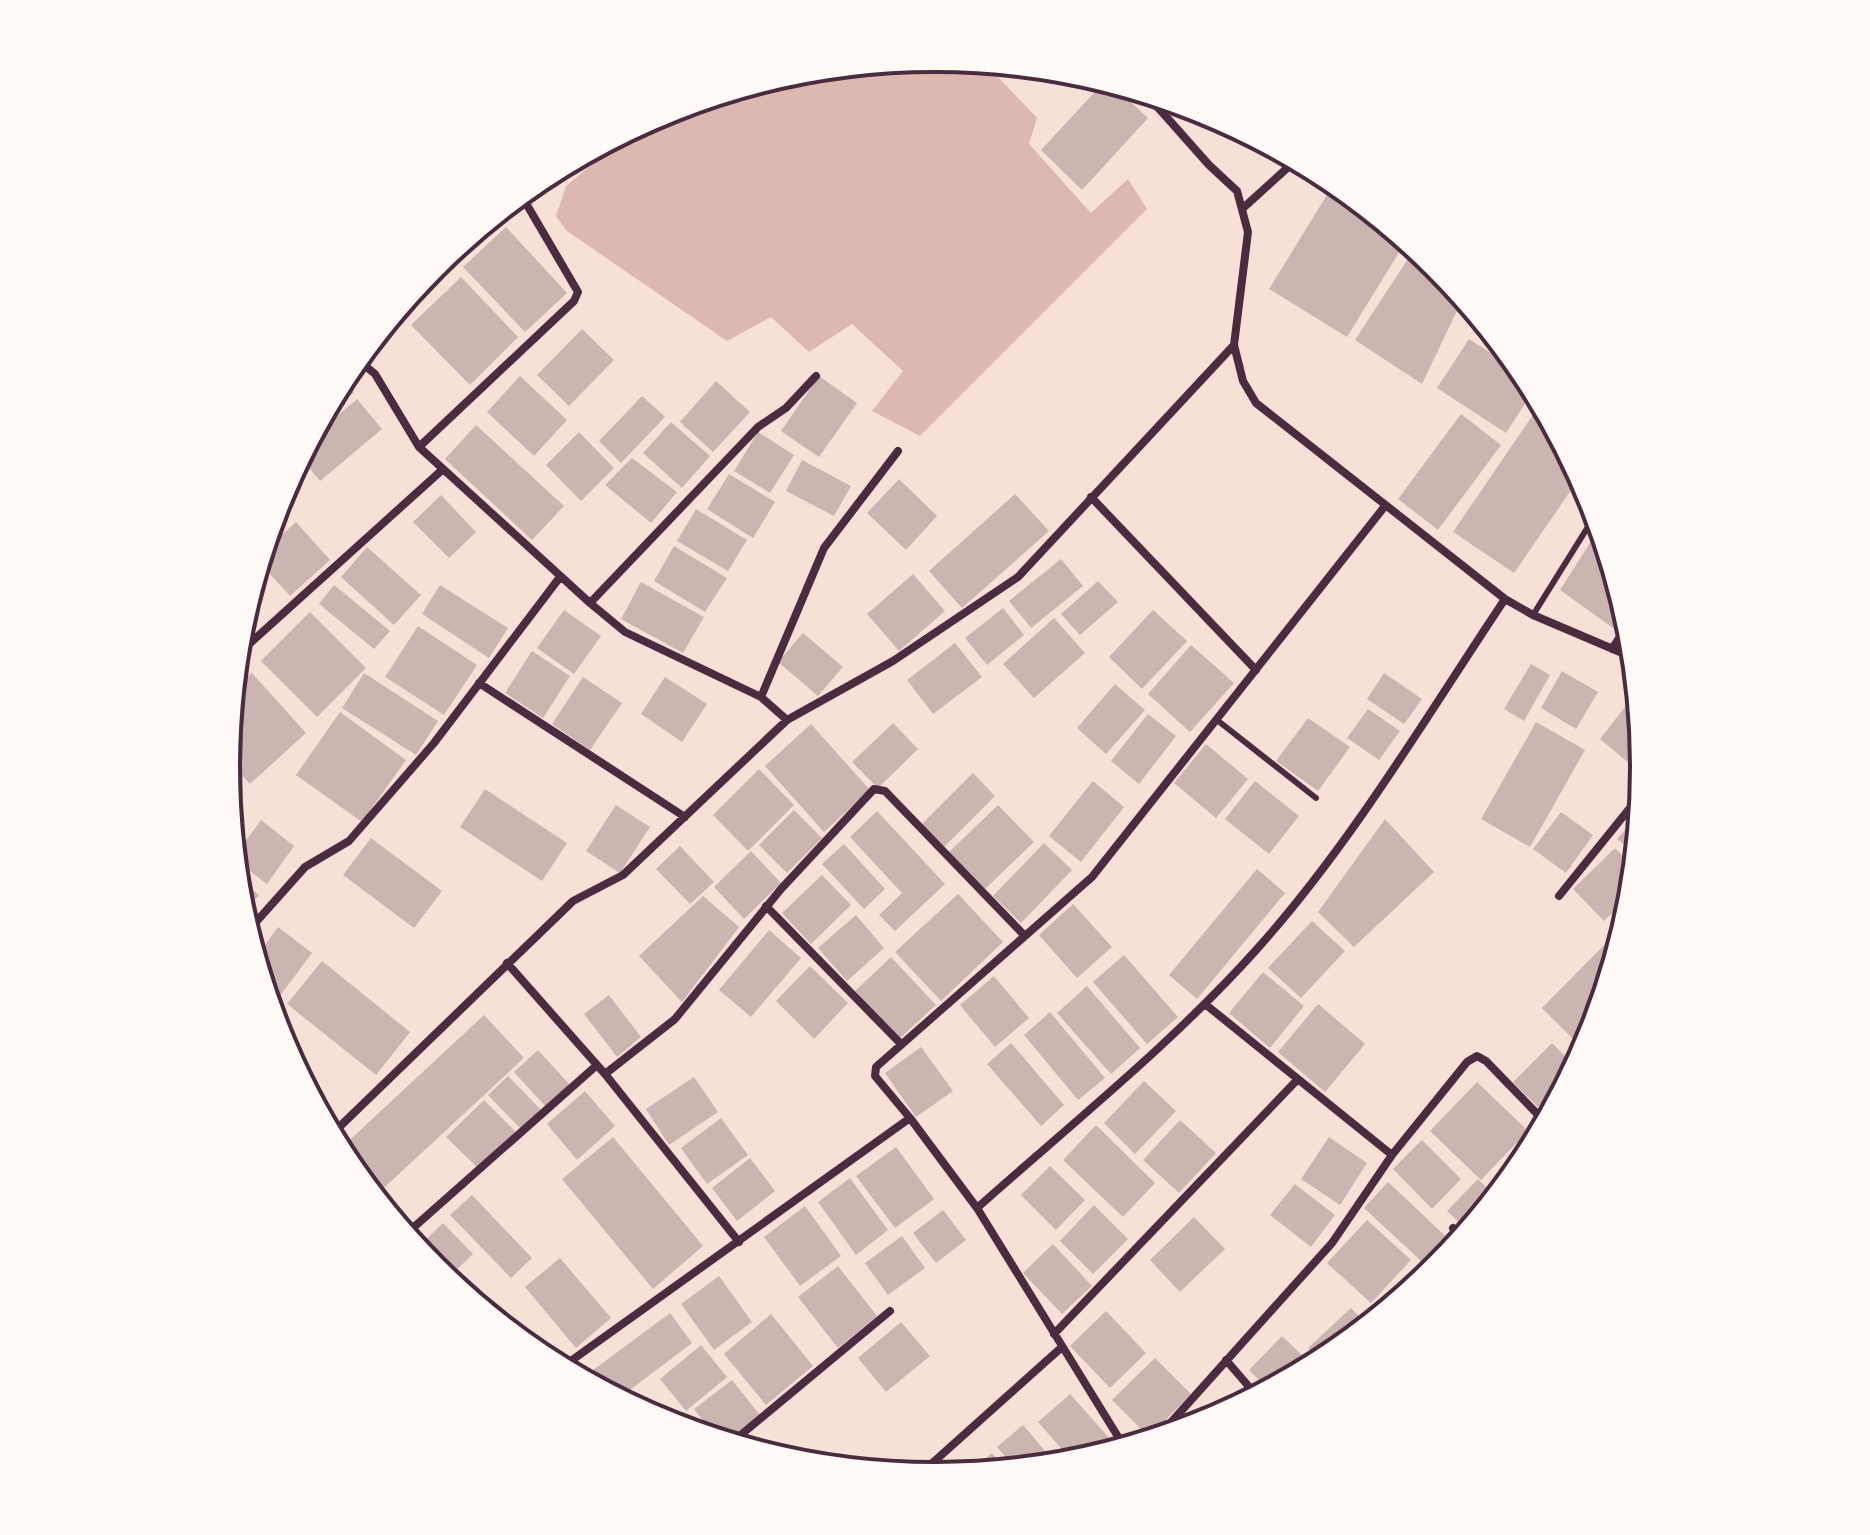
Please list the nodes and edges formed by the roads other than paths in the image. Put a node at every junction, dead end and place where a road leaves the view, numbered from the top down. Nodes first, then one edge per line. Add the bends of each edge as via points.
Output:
1 (1159, 109) edge
2 (1287, 168) edge
3 (527, 205) edge
4 (1242, 209) junction
5 (1234, 345) junction
6 (367, 367) edge
7 (816, 376) dead end
8 (419, 447) junction
9 (898, 451) dead end
10 (442, 470) junction
11 (1091, 497) junction
12 (1385, 506) junction
13 (1588, 527) edge
14 (560, 577) junction
15 (1505, 599) junction
16 (590, 603) junction
17 (1533, 615) junction
18 (1618, 639) edge
19 (251, 642) edge
20 (1612, 649) junction
21 (1621, 653) edge
22 (1256, 670) junction
23 (479, 683) junction
24 (761, 697) junction
25 (787, 720) junction
26 (1217, 720) junction
27 (1316, 798) dead end
28 (1629, 809) edge
29 (685, 817) junction
30 (1559, 896) dead end
31 (766, 906) junction
32 (257, 921) edge
33 (1025, 936) junction
34 (507, 963) junction
35 (1205, 1004) junction
36 (901, 1044) junction
37 (597, 1065) junction
38 (605, 1074) junction
39 (1298, 1079) junction
40 (1537, 1114) edge
41 (910, 1118) junction
42 (340, 1126) edge
43 (1392, 1155) junction
44 (977, 1208) junction
45 (413, 1228) edge
46 (739, 1242) junction
47 (890, 1311) dead end
48 (1054, 1334) junction
49 (1062, 1347) junction
50 (572, 1360) edge
51 (1226, 1360) junction
52 (1250, 1387) edge
53 (1172, 1421) edge
54 (741, 1435) edge
55 (1119, 1438) edge
56 (932, 1463) edge

1 - 4 street via 1237,191
2 - 4 street
3 - 8 street via 574,282 574,301
4 - 5 street via 1248,232
5 - 11 street
5 - 12 street via 1243,381 1256,403
6 - 8 street
7 - 16 street via 786,408 758,427
8 - 10 street
9 - 24 street via 824,548
10 - 14 street
10 - 19 street
11 - 22 street
11 - 25 street via 1018,577 893,661
12 - 15 street
12 - 22 street
13 - 17 lane
14 - 16 street
14 - 23 street
15 - 17 street
15 - 35 street via 1343,841 1258,948
16 - 24 street via 625,632
17 - 20 street
18 - 20 street
20 - 21 street
22 - 26 street
23 - 29 street
23 - 32 street via 349,841 305,867
24 - 25 street
25 - 29 street
26 - 27 lane
26 - 33 street via 1092,877
28 - 30 street
29 - 34 street via 623,875 573,901
31 - 33 street via 879,788
31 - 36 street
31 - 38 street via 675,1019
33 - 36 street
34 - 37 street
34 - 42 street
35 - 39 street
35 - 44 street
36 - 41 street via 874,1071
37 - 38 street
37 - 45 street
38 - 46 street
39 - 43 street
39 - 48 street
40 - 43 street via 1477,1056
41 - 44 street
41 - 46 street
43 - 51 street via 1332,1243
44 - 48 street
46 - 50 street
47 - 54 street
48 - 49 street
49 - 55 street
49 - 56 street
51 - 52 street
51 - 53 street

